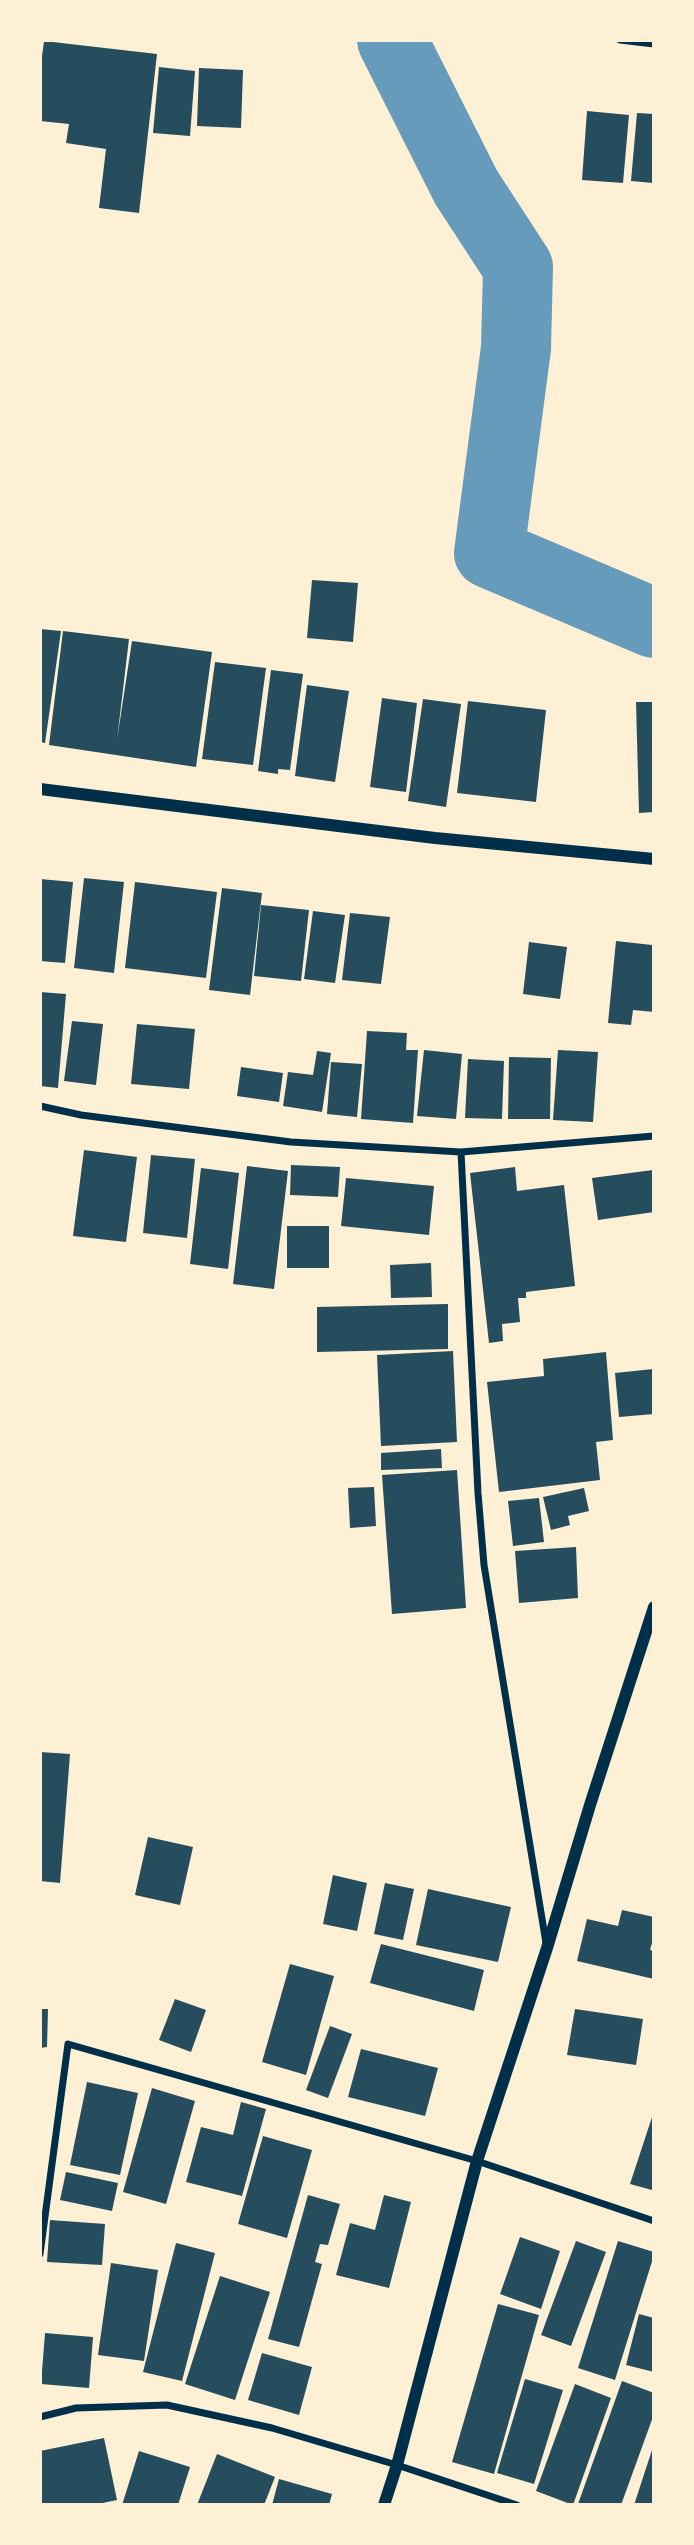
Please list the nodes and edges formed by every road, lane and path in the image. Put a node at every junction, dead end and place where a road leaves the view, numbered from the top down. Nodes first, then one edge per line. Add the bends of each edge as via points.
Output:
1 (620, 40) edge
2 (625, 41) edge
3 (654, 44) edge
4 (40, 789) edge
5 (654, 859) edge
6 (40, 1106) edge
7 (654, 1136) edge
8 (461, 1152) junction
9 (654, 1606) edge
10 (547, 1948) junction
11 (477, 2161) junction
12 (654, 2221) edge
13 (40, 2254) edge
14 (40, 2417) edge
15 (397, 2465) junction
16 (384, 2505) edge
17 (517, 2505) edge

1 - 2 street
2 - 3 street
4 - 5 street
6 - 8 street via 291,1142
7 - 8 street
8 - 10 street via 484,1565
9 - 10 street
10 - 11 street
11 - 12 street
11 - 13 street via 68,2044
11 - 15 street
14 - 15 street via 76,2408 167,2405 272,2428
15 - 16 street
15 - 17 street

